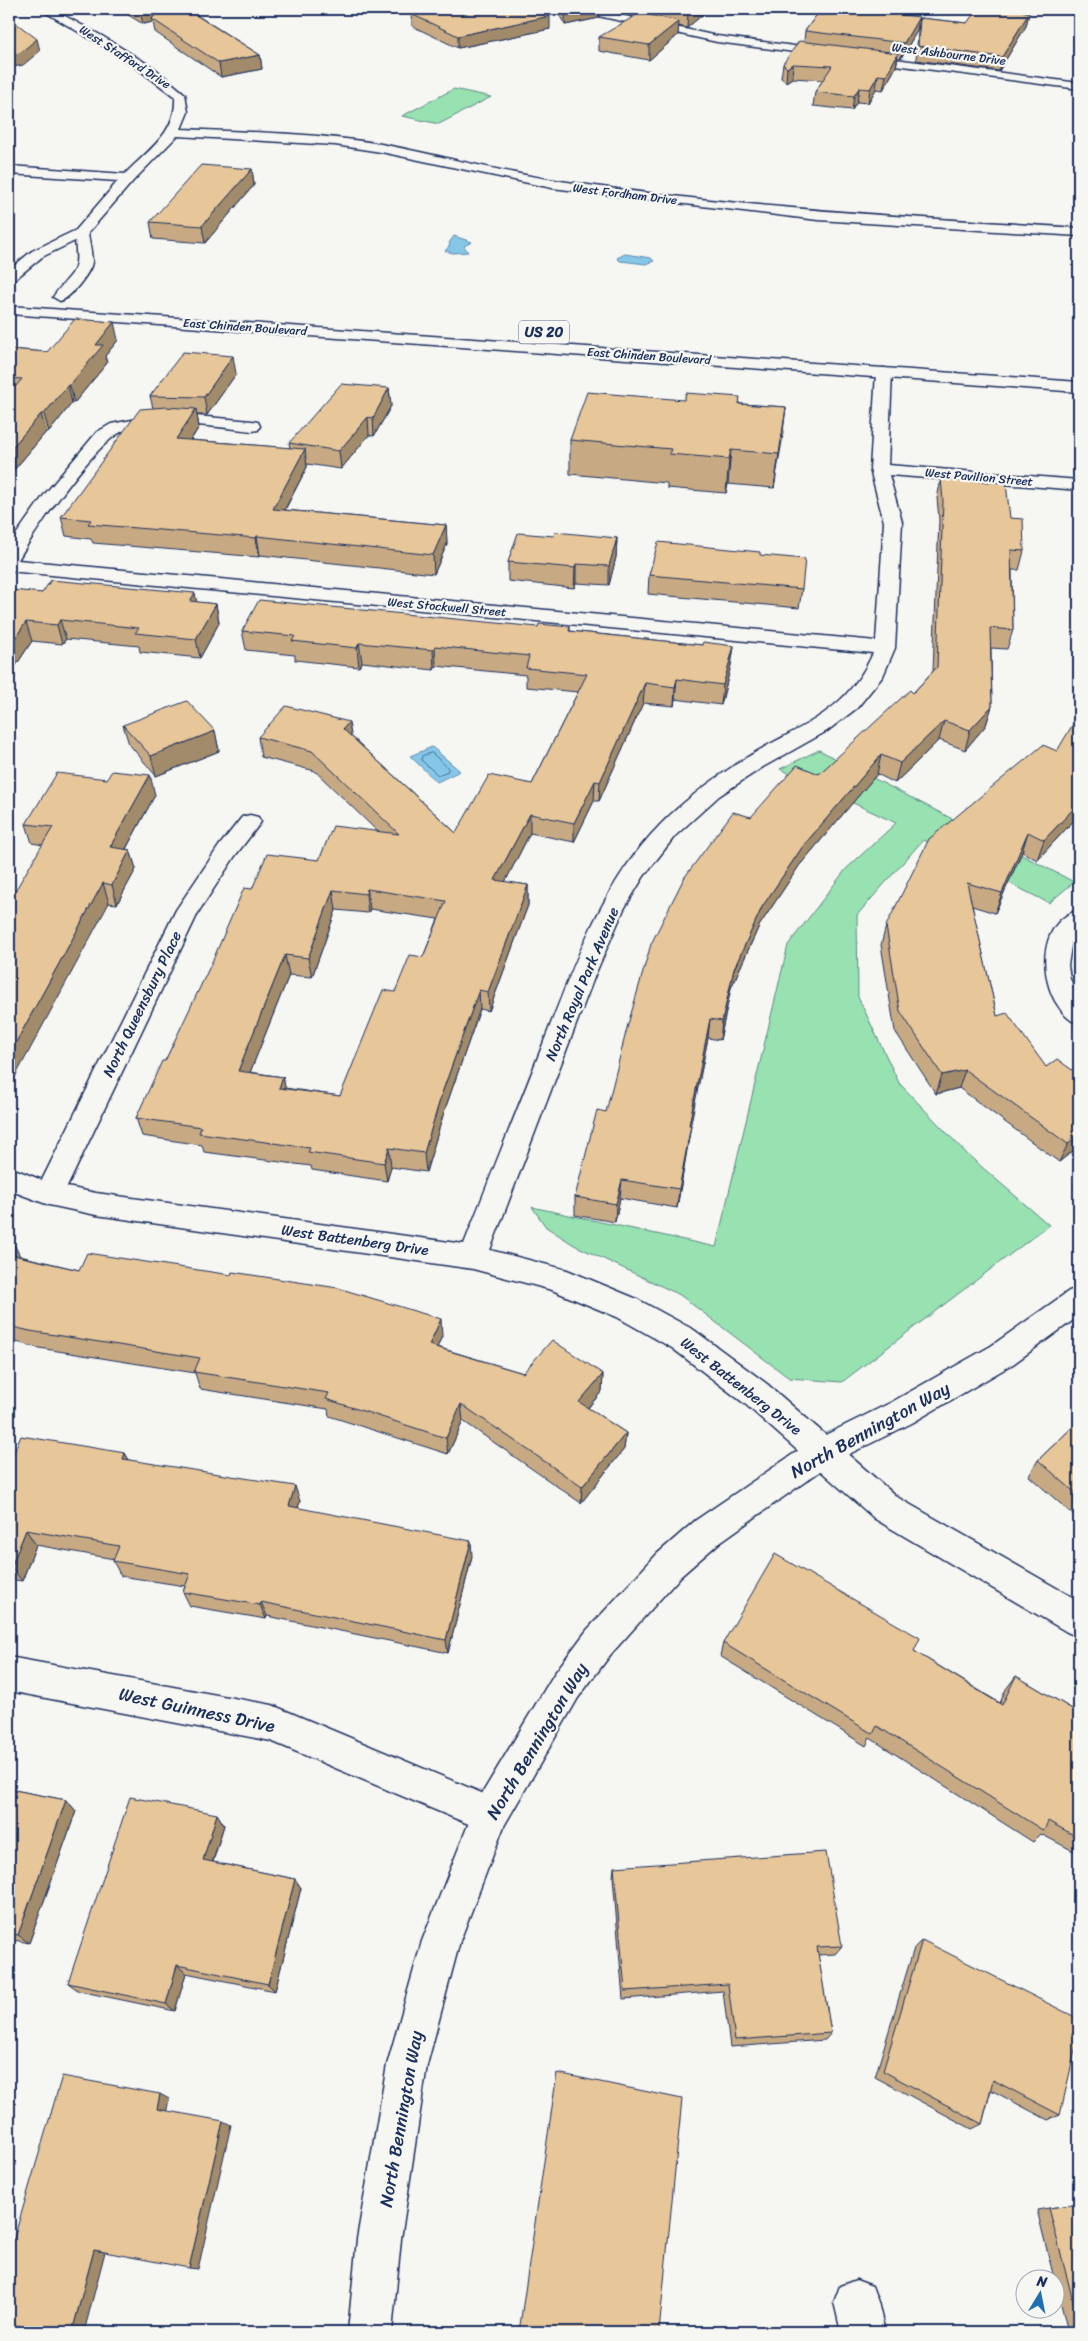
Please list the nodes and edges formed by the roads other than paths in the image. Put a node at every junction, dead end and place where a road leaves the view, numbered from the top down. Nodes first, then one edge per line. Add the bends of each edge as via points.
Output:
1 (46, 9) edge
2 (580, 9) edge
3 (1079, 86) edge
4 (174, 132) junction
5 (9, 170) edge
6 (128, 178) junction
7 (1079, 232) edge
8 (81, 233) junction
9 (9, 277) edge
10 (43, 296) dead end
11 (60, 297) junction
12 (80, 298) dead end
13 (9, 302) edge
14 (9, 310) edge
15 (884, 373) junction
16 (1079, 377) edge
17 (1079, 387) edge
18 (252, 426) dead end
19 (879, 469) junction
20 (1079, 485) edge
21 (9, 560) edge
22 (9, 565) edge
23 (885, 648) junction
24 (250, 822) dead end
25 (1079, 918) edge
26 (1079, 1015) edge
27 (9, 1178) edge
28 (49, 1194) junction
29 (474, 1257) junction
30 (1079, 1300) edge
31 (822, 1452) junction
32 (1079, 1620) edge
33 (9, 1674) edge
34 (490, 1815) junction
35 (370, 2332) edge

1 - 4 street, West Stafford Drive via 163,79 181,96 182,112
2 - 3 street, West Ashbourne Drive via 717,39
4 - 6 street, West Stafford Drive
4 - 7 street, West Fordham Drive via 336,141 552,184 818,216
5 - 6 street
6 - 8 street, West Stafford Drive
8 - 9 street, West Stafford Drive via 37,254
8 - 11 street via 85,263
10 - 11 street
11 - 12 street
11 - 13 street
14 - 15 street, East Chinden Boulevard / US 20
15 - 16 street via 936,367
15 - 17 street, East Chinden Boulevard / US 20
15 - 19 street, North Royal Park Avenue
18 - 21 street via 152,420 104,435 22,537
19 - 20 street, West Pavilion Street
19 - 23 street, North Royal Park Avenue via 893,522
22 - 23 street, West Stockwell Street
23 - 29 street, North Royal Park Avenue via 873,676 850,704 820,727 755,762 711,791 667,831 635,871 612,910 583,975
24 - 28 street, North Queensbury Place via 188,910
25 - 26 street via 1056,949 1057,979
27 - 28 street, West Battenberg Drive
28 - 29 street, West Battenberg Drive via 96,1204
29 - 31 street, West Battenberg Drive via 557,1279 627,1308 683,1339 756,1394
30 - 31 street, North Bennington Way via 1002,1355 901,1413
31 - 32 street, West Battenberg Drive via 886,1508
31 - 34 street, North Bennington Way via 708,1531 670,1565 599,1642 566,1686
33 - 34 street, West Guinness Drive via 272,1723
34 - 35 street, North Bennington Way via 441,1941 406,2066 379,2238

